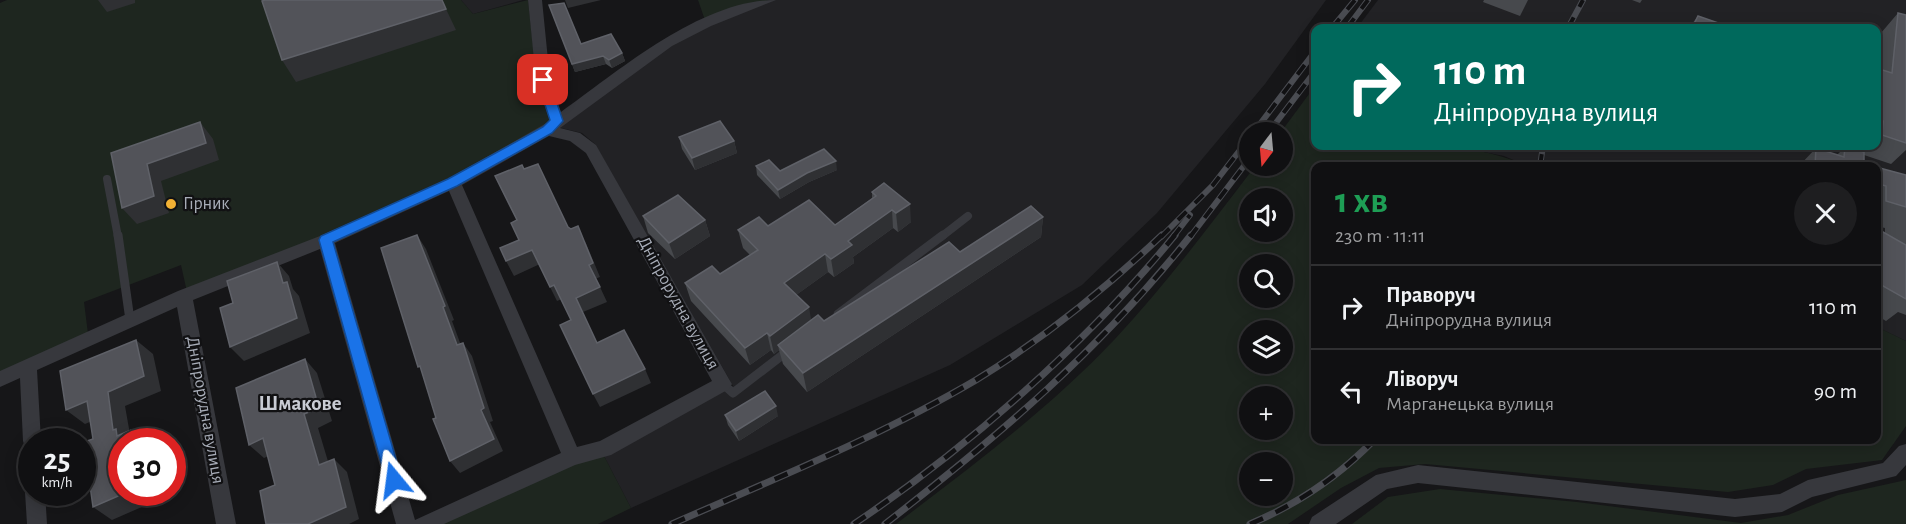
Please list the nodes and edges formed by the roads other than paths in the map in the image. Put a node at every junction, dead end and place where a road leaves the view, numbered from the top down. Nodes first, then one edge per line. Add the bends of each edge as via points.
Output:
1 (535, 0) edge
2 (769, 0) edge
3 (552, 126) junction
4 (107, 179) dead end
5 (453, 183) junction
6 (968, 216) dead end
7 (326, 240) junction
8 (184, 296) junction
9 (130, 320) junction
10 (827, 322) edge
11 (798, 343) edge
12 (28, 368) junction
13 (0, 379) edge
14 (723, 384) junction
15 (31, 428) edge
16 (1906, 452) edge
17 (572, 457) junction
18 (36, 506) edge
19 (37, 524) edge
20 (226, 524) edge
21 (406, 524) edge
22 (423, 524) edge
23 (1319, 524) edge

1 - 3 street
2 - 3 street via 706,23 667,43
3 - 5 street
3 - 14 street, Дніпрорудна вулиця via 591,149
4 - 9 lane
5 - 7 street
5 - 17 street
6 - 10 lane
7 - 8 street
7 - 21 street
8 - 9 street
8 - 20 street, Дніпрорудна вулиця
9 - 12 street
11 - 14 lane via 733,393
12 - 13 street
12 - 15 street
14 - 17 street, Дніпрорудна вулиця via 604,449
16 - 23 street via 1889,470 1842,479 1808,489 1782,503 1760,507 1735,508 1418,474 1383,481
17 - 22 street, Дніпрорудна вулиця
18 - 19 street

